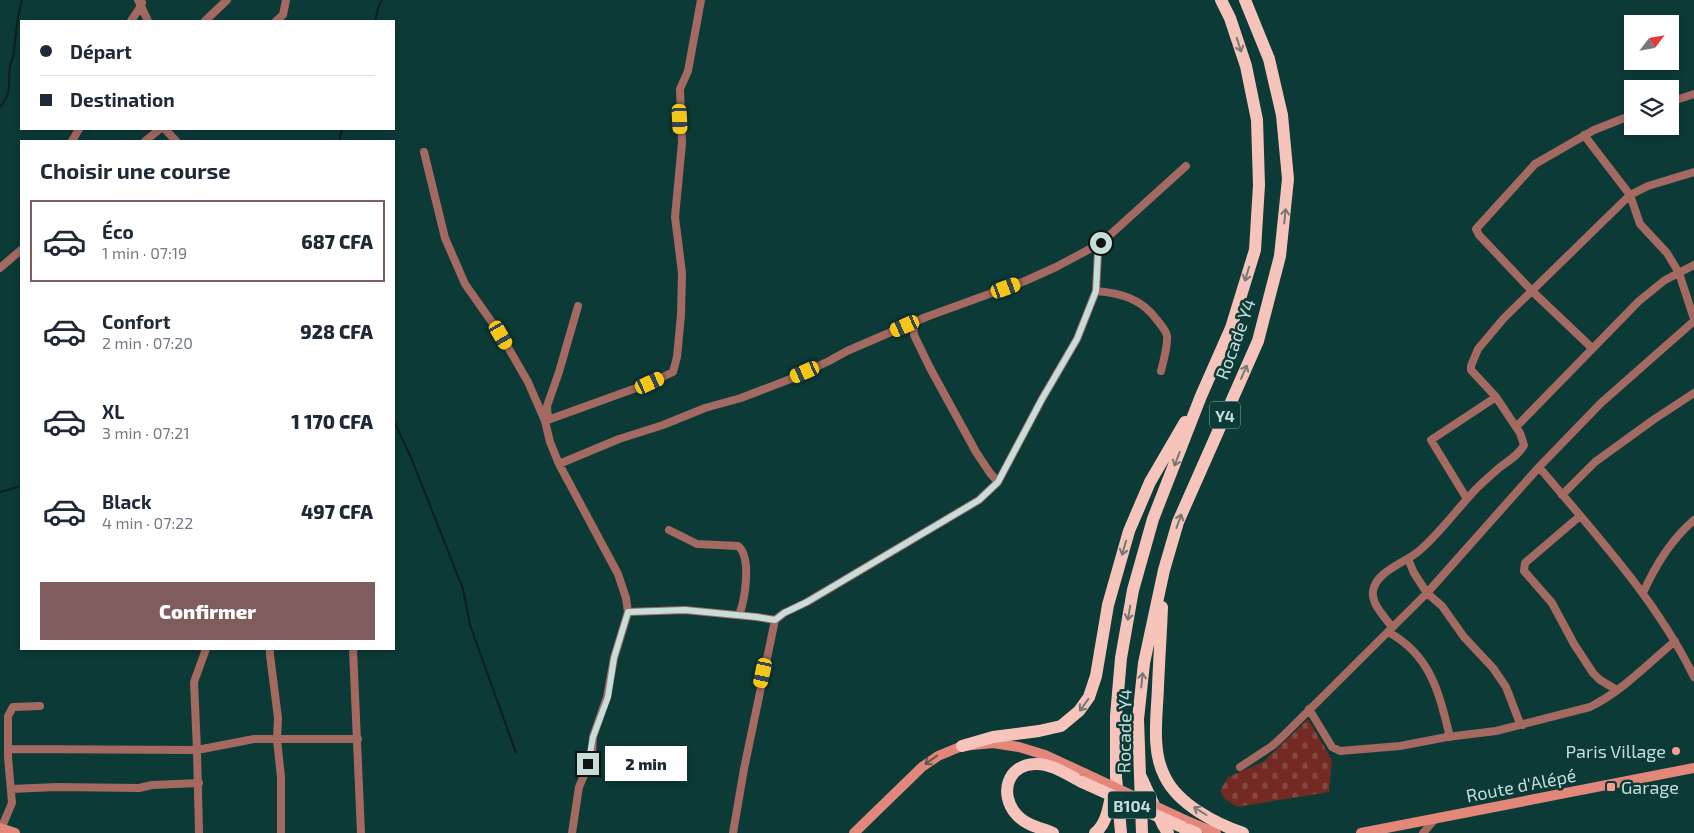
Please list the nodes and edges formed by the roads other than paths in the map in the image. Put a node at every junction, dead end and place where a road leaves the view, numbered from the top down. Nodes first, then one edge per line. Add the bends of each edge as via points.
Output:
1 (227, 0) edge
2 (286, 0) edge
3 (701, 0) edge
4 (1221, 0) edge
5 (1245, 0) edge
6 (141, 2) edge
7 (132, 20) edge
8 (148, 20) edge
9 (206, 20) edge
10 (277, 20) edge
11 (1694, 94) edge
12 (1679, 99) edge
13 (1624, 118) edge
14 (159, 130) edge
15 (166, 130) edge
16 (1584, 135) junction
17 (147, 140) edge
18 (175, 140) edge
19 (424, 152) dead end
20 (1186, 166) dead end
21 (1694, 172) edge
22 (1630, 195) junction
23 (1101, 243) junction
24 (20, 251) edge
25 (1694, 265) edge
26 (1, 266) edge
27 (1679, 273) junction
28 (1096, 291) junction
29 (1532, 291) junction
30 (578, 306) dead end
31 (1694, 320) edge
32 (914, 322) junction
33 (1592, 348) junction
34 (1161, 371) dead end
35 (1694, 393) edge
36 (1201, 396) junction
37 (1496, 396) junction
38 (546, 421) junction
39 (1516, 427) junction
40 (559, 464) junction
41 (1539, 467) junction
42 (998, 482) junction
43 (1562, 495) junction
44 (1467, 499) junction
45 (1580, 516) junction
46 (1694, 520) edge
47 (669, 530) dead end
48 (1408, 559) junction
49 (1164, 570) junction
50 (1427, 593) junction
51 (1643, 593) junction
52 (628, 612) junction
53 (739, 615) junction
54 (775, 620) junction
55 (1390, 629) junction
56 (1675, 641) junction
57 (206, 650) edge
58 (270, 650) edge
59 (353, 650) edge
60 (1694, 677) edge
61 (1617, 690) junction
62 (40, 706) dead end
63 (1309, 709) junction
64 (1523, 725) junction
65 (1450, 737) junction
66 (358, 739) junction
67 (277, 740) junction
68 (962, 746) junction
69 (8, 749) junction
70 (197, 750) junction
71 (1045, 756) junction
72 (1240, 767) dead end
73 (1694, 768) edge
74 (1140, 773) junction
75 (1083, 777) junction
76 (1116, 777) junction
77 (199, 783) junction
78 (11, 789) junction
79 (1436, 818) junction
80 (1412, 822) junction
81 (1183, 824) junction
82 (1, 828) edge
83 (14, 833) edge
84 (199, 833) edge
85 (281, 833) edge
86 (361, 833) edge
87 (572, 833) edge
88 (733, 833) edge
89 (854, 833) edge
90 (1030, 833) edge
91 (1053, 833) edge
92 (1094, 833) edge
93 (1120, 833) edge
94 (1142, 833) edge
95 (1168, 833) edge
96 (1196, 833) edge
97 (1216, 833) edge
98 (1244, 833) edge
99 (1361, 833) edge
100 (1402, 833) edge
101 (1423, 833) edge

1 - 9 street
2 - 10 street via 282,15
3 - 38 street via 688,71 680,89 682,143 674,217 682,273 681,315 673,372
4 -> 36 highway, Rocade Y4 / Y4 via 1246,66 1257,120 1259,184 1255,250 1232,328
49 -> 5 highway, Rocade Y4 / Y4 via 1178,522 1258,340 1280,256 1288,179 1282,115 1269,59
6 - 7 street
6 - 8 street
11 - 12 street
13 - 16 street
14 - 17 street
15 - 18 street
16 - 22 street
16 - 29 street via 1535,164 1476,228 1477,233
19 - 38 street via 445,238 466,284 501,335
20 - 23 street
21 - 22 street
22 - 27 street via 1640,224 1667,253
22 - 29 street
23 - 28 street
23 - 32 street via 1025,281
24 - 26 street
25 - 27 street
27 - 31 street
27 - 33 street via 1639,301
28 - 34 street via 1123,295 1151,311 1166,333
28 - 42 street via 1077,339
29 - 33 street
29 - 37 street via 1484,340 1471,366 1472,372
30 - 38 street via 547,406
31 - 41 street via 1601,403
32 - 40 street via 793,378
32 - 42 street via 914,335 930,368 976,452
33 - 39 street
35 - 43 street via 1595,462
36 -> 68 highway via 1150,482 1129,531 1108,605 1096,676 1089,697 1079,711 1061,726 993,737
36 -> 76 highway, Rocade Y4 / Y4 via 1153,519 1133,590 1121,658 1116,716
37 - 39 street
37 - 44 street via 1432,440
38 - 40 street via 544,425
39 - 44 street via 1524,442 1522,449
40 - 52 street via 618,574
41 - 43 street
41 - 50 street
42 - 54 street via 979,500
43 - 45 street
44 - 48 street via 1428,543
45 - 51 street
45 - 61 street via 1523,568 1552,603 1593,673
46 - 51 street via 1684,528 1650,576
47 - 53 street via 697,544 740,547 745,555 745,584
48 - 50 street
48 - 55 street via 1382,575 1373,590 1374,599
74 -> 49 highway, Rocade Y4 / Y4 via 1138,719 1144,663
98 -> 49 highway via 1199,812 1176,795 1159,761 1156,727
50 - 55 street
50 - 64 street via 1442,606 1492,668 1510,695
51 - 56 street
52 - 53 street via 685,610
52 - 87 street via 614,658 608,697 597,722 590,758 579,787
53 - 54 street
54 - 88 street
55 - 63 street
55 - 65 street via 1414,650 1430,672
56 - 60 street
56 - 61 street
57 - 70 street via 194,682
58 - 67 street via 278,718
59 - 66 street
61 - 64 street via 1590,708
62 - 69 street via 13,707 8,716
63 - 65 street via 1336,750 1400,746
63 - 72 street via 1272,746
64 - 65 street
66 - 67 street
66 - 86 street
67 - 70 street via 240,741
67 - 85 street
68 - 71 main road, B104 via 993,743
68 -> 89 main road, B104 via 922,767
69 - 70 street
69 - 78 street
70 - 77 street
71 - 75 main road, B104
71 - 90 highway via 1029,756 1010,766 1003,774 998,789 1006,816
73 - 79 main road, Route d'Alépé
74 - 94 highway, Rocade Y4 / Y4
74 - 95 highway
75 - 81 highway, B104, bridge
75 - 91 highway via 1035,764 1024,766 1010,778 1006,790 1016,814 1024,822
76 - 92 highway via 1106,818
76 - 93 highway, Rocade Y4 / Y4
77 - 78 street via 132,788
77 - 84 street
78 - 82 street via 11,806
79 - 80 main road, Route d'Alépé
79 - 101 street
80 - 99 main road, Route d'Alépé
80 - 100 main road
81 - 96 highway, B104
81 - 97 main road, B104
82 - 83 main road

